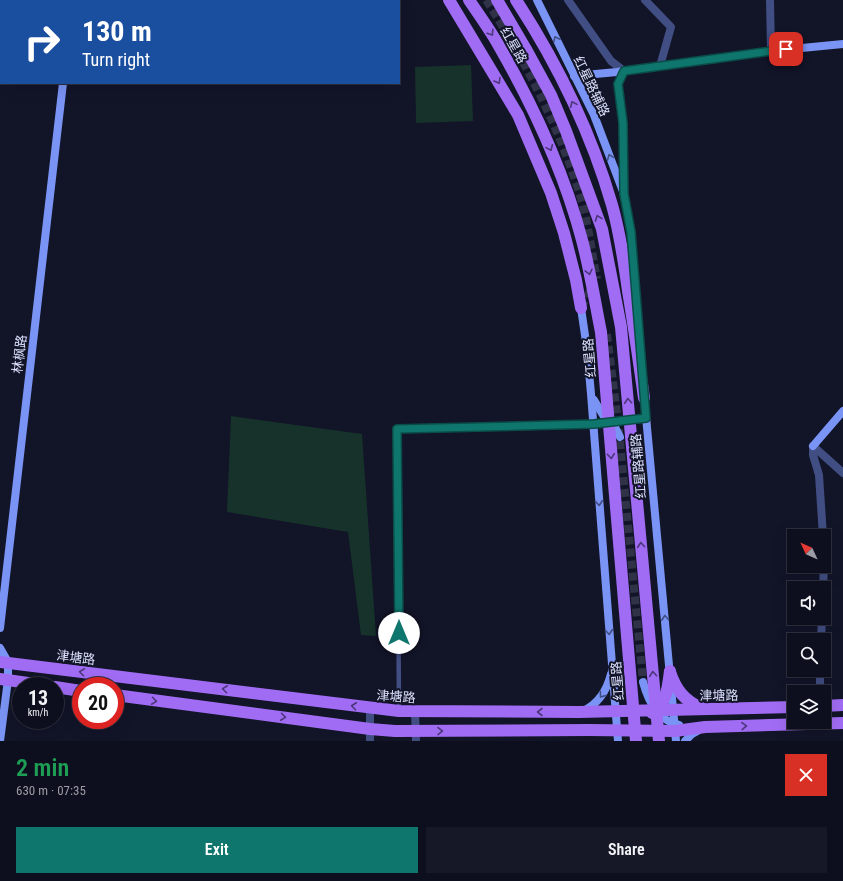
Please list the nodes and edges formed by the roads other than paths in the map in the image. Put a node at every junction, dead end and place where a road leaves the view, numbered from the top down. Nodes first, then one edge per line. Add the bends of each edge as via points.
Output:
1 (449, 0) edge
2 (469, 0) edge
3 (497, 0) edge
4 (516, 0) edge
5 (537, 0) edge
6 (568, 0) edge
7 (645, 0) edge
8 (770, 0) edge
9 (843, 44) edge
10 (771, 51) junction
11 (660, 66) junction
12 (624, 71) junction
13 (574, 76) junction
14 (63, 84) edge
15 (624, 194) junction
16 (581, 308) joint
17 (591, 394) junction
18 (644, 398) junction
19 (843, 411) edge
20 (646, 418) junction
21 (612, 422) junction
22 (594, 424) junction
23 (620, 437) dead end
24 (813, 446) junction
25 (843, 473) edge
26 (823, 529) edge
27 (0, 628) edge
28 (0, 648) edge
29 (4, 662) edge
30 (612, 667) junction
31 (670, 671) junction
32 (4, 680) edge
33 (643, 682) tunnel mouth
34 (124, 696) edge
35 (843, 705) edge
36 (831, 706) edge
37 (787, 707) edge
38 (370, 708) junction
39 (702, 709) junction
40 (655, 710) junction
41 (673, 710) junction
42 (399, 711) junction
43 (415, 711) junction
44 (579, 712) junction
45 (616, 712) junction
46 (843, 723) edge
47 (705, 727) junction
48 (618, 732) edge
49 (676, 732) edge
50 (370, 735) edge
51 (416, 736) edge
52 (0, 741) edge
53 (636, 741) edge
54 (659, 741) edge
55 (684, 741) edge

1 -> 16 main road via 518,115 551,193 564,233
2 -> 53 main road, 红星路, bridge via 498,44 527,98 555,159 572,206 589,270 601,332
54 -> 3 main road, 红星路, bridge via 621,327 602,229 551,95
18 -> 4 main road, bridge via 622,249 612,205 595,154 557,68
13 -> 5 main road, 红星路辅路
6 - 12 street via 611,61
7 - 11 street via 671,28
8 - 10 street
9 - 10 main road
10 - 11 main road
11 - 12 main road
12 - 13 main road
12 - 15 street via 618,84 623,123
15 -> 13 main road, 红星路辅路 via 594,115
14 - 27 main road, 林枫路
15 - 18 main road, 红星路辅路 via 631,232
16 - 17 main road
17 - 21 main road via 599,410
17 - 22 main road
18 - 20 main road, 红星路辅路
19 - 24 main road
20 - 21 lane
31 -> 20 main road, 红星路辅路
21 - 22 lane
21 - 23 main road
22 -> 30 main road
22 - 42 lane via 397,429
24 - 25 street
24 - 26 street via 819,475
28 - 29 main road
29 - 32 main road
38 -> 29 main road, 津塘路
30 -> 44 main road via 610,680 602,695 590,707
30 - 45 main road
31 - 39 main road via 681,695
31 - 40 main road via 666,694
31 - 41 main road, 红星路辅路
32 - 52 main road
33 - 40 main road
34 -> 50 main road
35 - 36 main road
37 - 39 main road, 津塘路
38 - 42 main road, 津塘路
38 - 50 street
39 - 41 main road, 津塘路
40 - 41 main road, 津塘路
40 - 45 main road, 津塘路
40 - 48 main road
40 - 49 main road
41 - 49 main road, 红星路辅路
42 - 43 main road, 津塘路
44 -> 43 main road, 津塘路
43 - 51 street
44 - 45 main road, 津塘路
45 - 48 main road
47 -> 46 main road
47 - 49 main road
47 - 55 main road
48 - 49 main road
51 -> 48 main road via 589,730
50 - 51 main road

